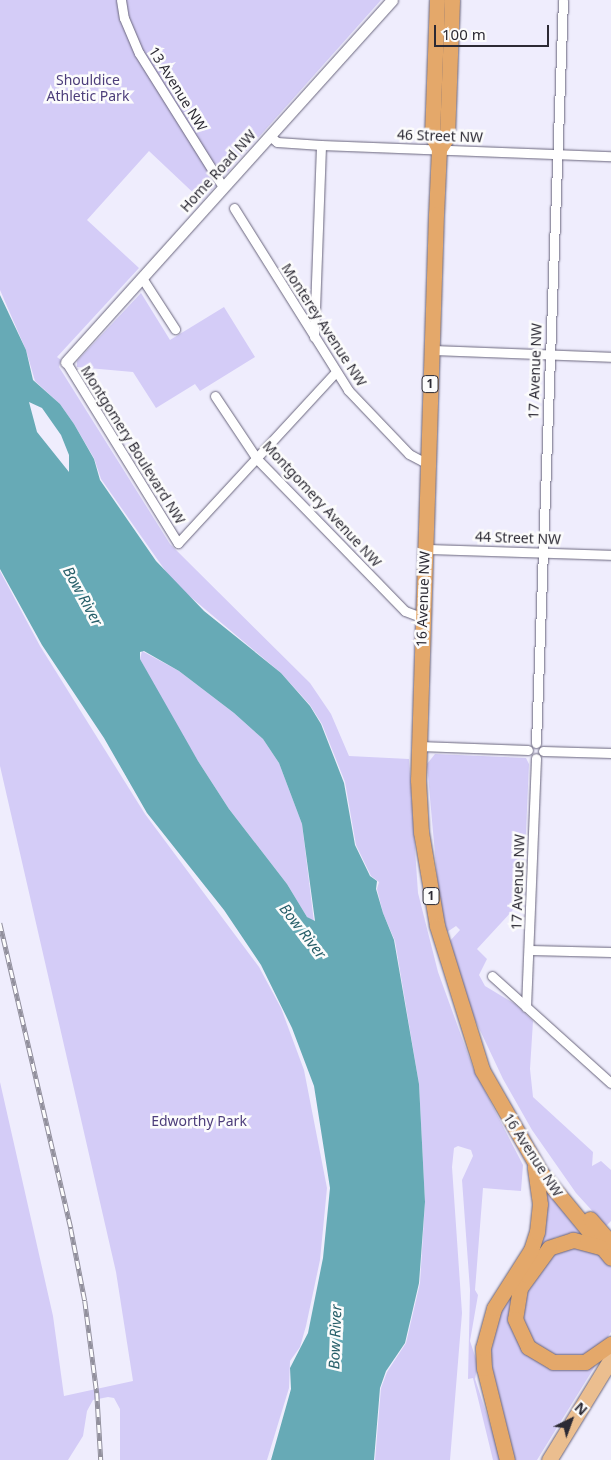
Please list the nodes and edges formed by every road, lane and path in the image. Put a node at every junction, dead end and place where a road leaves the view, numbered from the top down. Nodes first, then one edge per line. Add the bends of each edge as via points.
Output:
1 (121, 0) edge
2 (392, 0) edge
3 (452, 0) edge
4 (563, 0) edge
5 (436, 1) edge
6 (270, 136) junction
7 (322, 145) junction
8 (439, 149) junction
9 (557, 154) junction
10 (611, 156) edge
11 (224, 187) junction
12 (234, 208) dead end
13 (142, 278) junction
14 (175, 329) dead end
15 (314, 337) junction
16 (431, 350) junction
17 (550, 355) junction
18 (611, 357) edge
19 (66, 362) joint
20 (336, 372) junction
21 (215, 396) dead end
22 (258, 459) junction
23 (428, 464) junction
24 (425, 549) junction
25 (543, 552) junction
26 (611, 556) edge
27 (423, 618) junction
28 (536, 743) junction
29 (419, 746) junction
30 (528, 750) junction
31 (543, 751) junction
32 (611, 753) edge
33 (536, 758) junction
34 (530, 950) junction
35 (611, 952) edge
36 (492, 976) dead end
37 (526, 1007) junction
38 (474, 1041) junction
39 (611, 1084) edge
40 (535, 1163) junction
41 (608, 1248) edge
42 (611, 1344) edge
43 (611, 1360) edge
44 (507, 1460) edge
45 (549, 1460) edge

1 - 11 street, 13 Avenue NW via 124,18 139,53
2 - 6 street, Home Road NW
3 - 8 highway, 16 Avenue NW / 1 via 447,137
4 - 9 street, 17 Avenue NW
5 - 8 highway, 16 Avenue NW / 1 via 432,135
6 - 7 street, 46 Street NW via 277,142
6 - 11 street, Home Road NW
7 - 8 street, 46 Street NW
7 - 15 street
8 - 9 street, 46 Street NW
8 - 16 highway, 16 Avenue NW / 1
9 - 10 street, 46 Street NW
9 - 17 street, 17 Avenue NW
11 - 13 street, Home Road NW
12 - 15 street, Monterey Avenue NW
13 - 14 street
13 - 19 street, Home Road NW
15 - 20 street, Monterey Avenue NW
16 - 17 street
16 - 23 highway, 16 Avenue NW / 1
17 - 18 street
17 - 25 street, 17 Avenue NW
19 - 22 street, Montgomery Boulevard NW via 178,543
20 - 22 street
20 - 23 street, Monterey Avenue NW via 348,390 409,454
21 - 22 street, Montgomery Avenue NW
22 - 27 street, Montgomery Avenue NW via 405,611
23 - 24 highway, 16 Avenue NW / 1
24 - 25 street, 44 Street NW
24 - 27 highway, 16 Avenue NW / 1
25 - 26 street, 44 Street NW
25 - 28 street, 17 Avenue NW
27 - 29 highway, 16 Avenue NW / 1
28 - 30 street
28 - 31 street
29 - 30 street
29 - 38 highway, 16 Avenue NW / 1 via 421,832 430,895 448,965
30 - 33 street
31 - 32 street
31 - 33 street
33 - 34 street, 17 Avenue NW
34 - 35 street
34 - 37 street, 17 Avenue NW
36 - 37 street
37 - 39 street
38 - 40 highway, 16 Avenue NW / 1 via 482,1070
38 - 41 highway, 16 Avenue NW / 1 via 490,1062 541,1154
40 - 41 highway, 16 Avenue NW / 1
40 - 44 highway via 540,1204 537,1232 531,1250 494,1308 483,1348 484,1368
41 - 42 highway via 573,1240 549,1248 520,1288 515,1319 528,1347 553,1362 585,1362
43 - 45 main road

